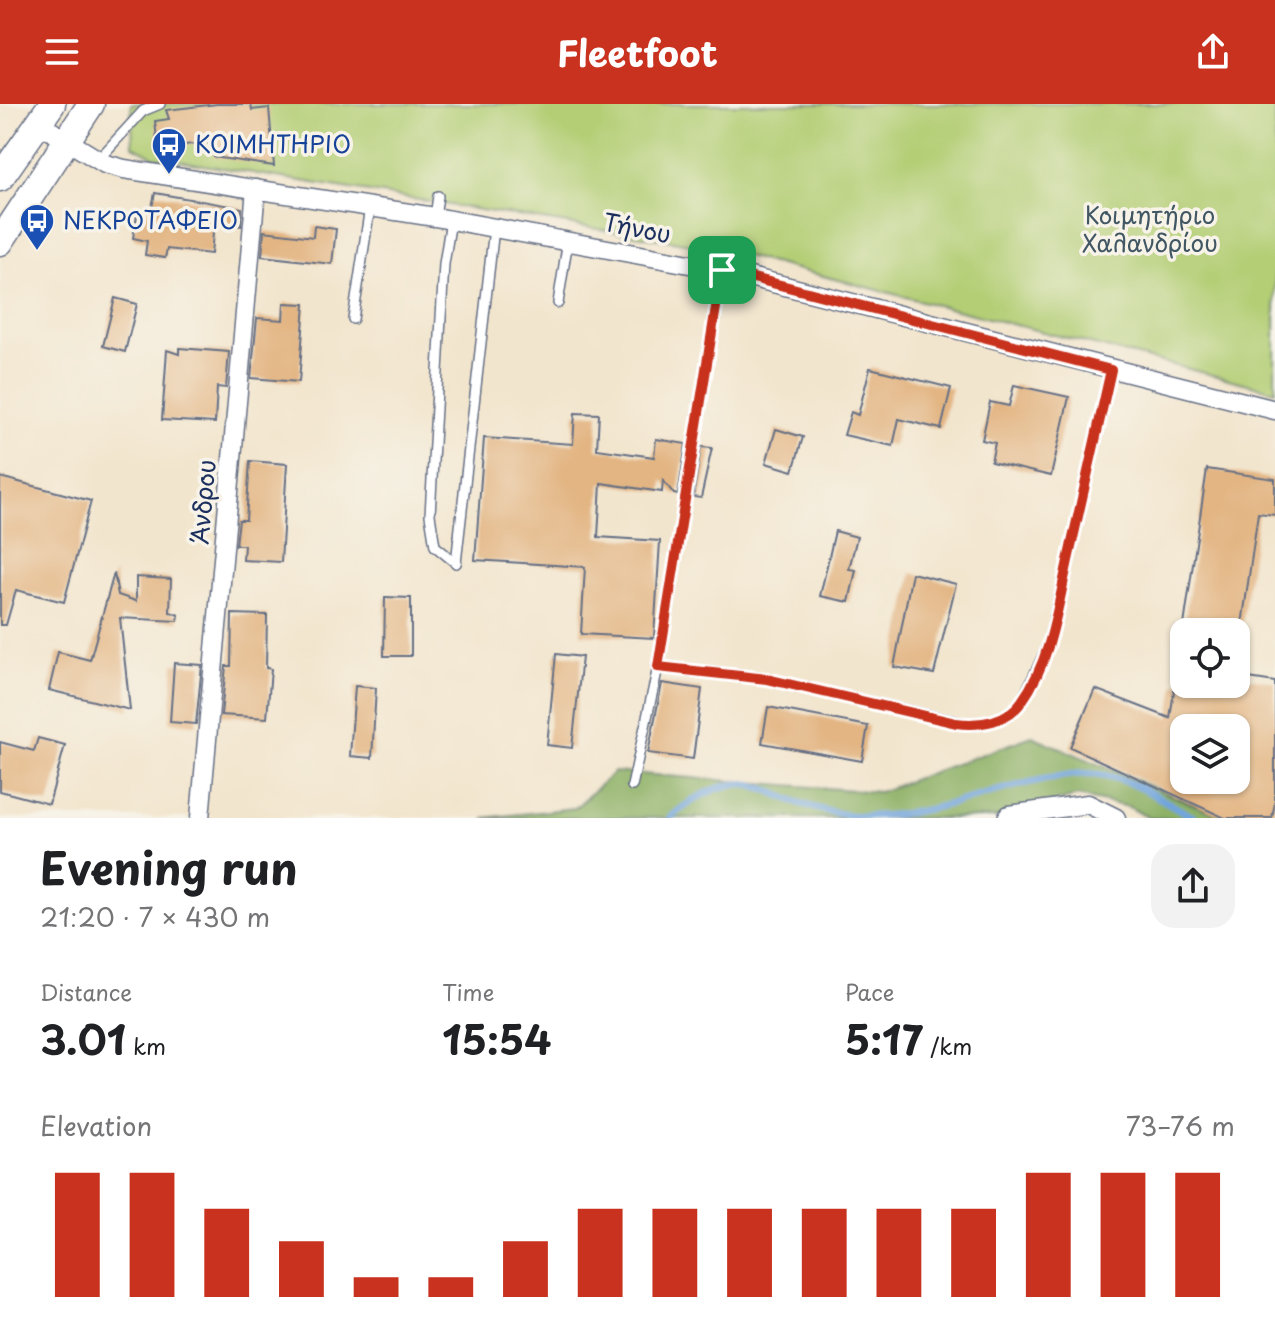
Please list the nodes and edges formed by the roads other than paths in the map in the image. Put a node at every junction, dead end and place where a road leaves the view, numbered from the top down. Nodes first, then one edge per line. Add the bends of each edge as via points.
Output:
1 (91, 104) edge
2 (160, 104) edge
3 (45, 114) edge
4 (65, 140) junction
5 (98, 160) junction
6 (3, 168) edge
7 (256, 189) junction
8 (438, 196) dead end
9 (370, 207) junction
10 (443, 218) junction
11 (494, 227) junction
12 (568, 240) junction
13 (0, 242) edge
14 (722, 270) junction
15 (558, 303) dead end
16 (353, 319) dead end
17 (1111, 370) junction
18 (1275, 410) edge
19 (658, 667) junction
20 (632, 786) dead end
21 (1008, 816) edge
22 (200, 818) edge
23 (1116, 818) edge

1 - 4 main road
2 - 5 lane via 143,111
3 - 4 street, Τήνου
3 - 6 main road
4 - 5 street, Τήνου
4 - 13 main road
5 - 7 street, Τήνου via 124,169
7 - 9 street, Τήνου
7 - 22 street, Άνδρου
8 - 10 lane
9 - 10 street, Τήνου
9 - 16 lane
10 - 11 street, Τήνου
10 - 11 lane via 430,515 435,546 456,563
11 - 12 street, Τήνου
12 - 14 street, Τήνου
12 - 15 lane
14 - 17 street, Τήνου
14 - 19 lane
17 - 18 street, Τήνου
17 - 19 lane via 1049,643 1021,703 1008,714 992,722 956,723 767,679
19 - 20 lane
21 - 23 street via 1088,804

